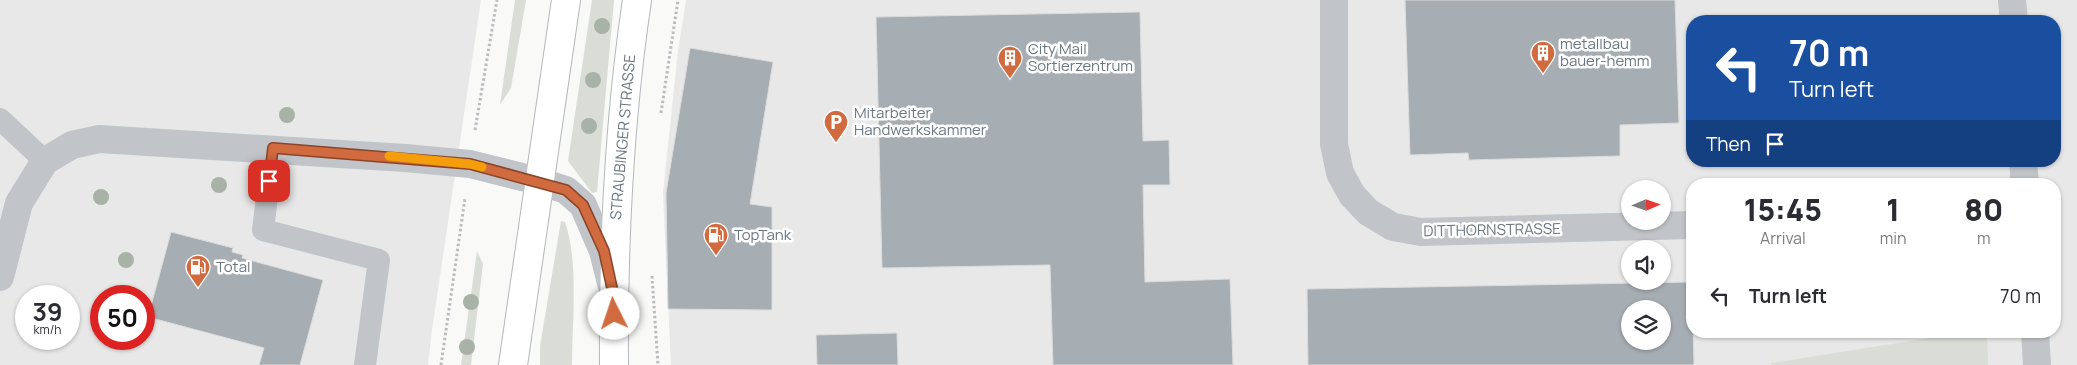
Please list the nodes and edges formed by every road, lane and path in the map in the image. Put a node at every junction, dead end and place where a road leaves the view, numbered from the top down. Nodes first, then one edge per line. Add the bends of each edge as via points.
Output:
1 (566, 0) edge
2 (637, 0) edge
3 (678, 0) edge
4 (1334, 0) edge
5 (2012, 0) edge
6 (2013, 15) edge
7 (661, 114) dead end
8 (0, 119) edge
9 (273, 148) junction
10 (45, 162) junction
11 (538, 181) junction
12 (1686, 225) edge
13 (652, 273) dead end
14 (0, 278) edge
15 (614, 297) junction
16 (2035, 338) edge
17 (365, 365) edge
18 (513, 365) edge
19 (614, 365) edge
20 (658, 365) edge
21 (2037, 365) edge

1 - 11 main road
2 - 15 main road, STRAUBINGER STRASSE via 627,68
3 - 7 path
4 - 12 street, DITTHORNSTRASSE via 1334,144 1340,173 1352,195 1368,212 1393,227 1421,232
5 - 6 street
8 - 10 lane
9 - 10 street via 99,139 72,145
9 - 11 street via 470,164
9 - 17 lane via 263,230 379,260
10 - 14 street via 19,204
11 - 15 street via 566,190 583,205 604,251
11 - 18 main road
13 - 20 path
15 - 19 main road, STRAUBINGER STRASSE
16 - 21 street

